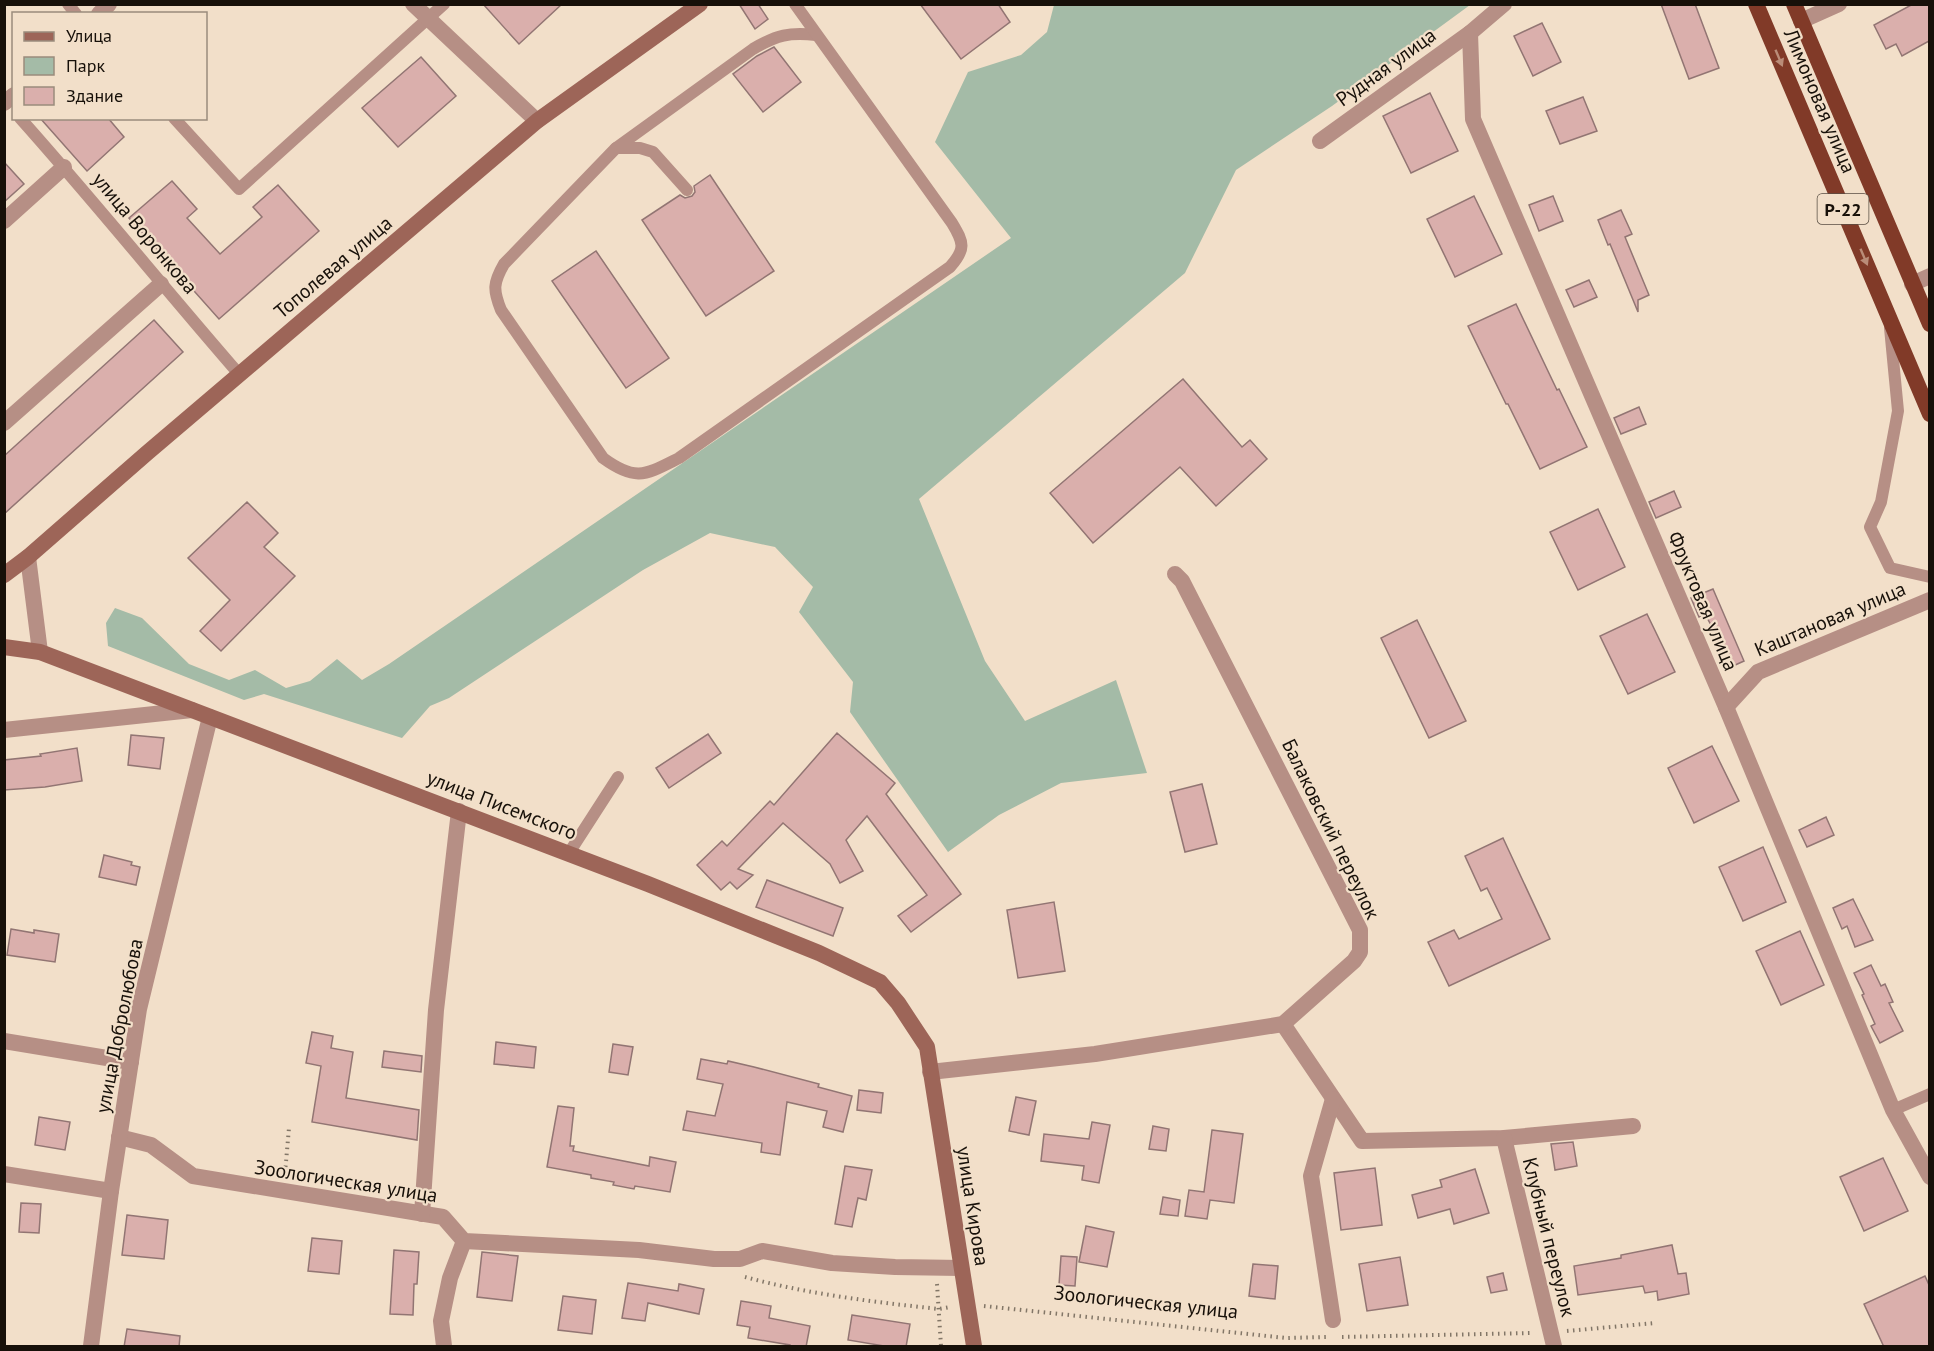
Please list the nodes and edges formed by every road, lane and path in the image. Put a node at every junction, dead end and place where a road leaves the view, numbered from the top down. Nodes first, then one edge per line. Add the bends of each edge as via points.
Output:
1 (413, 4) edge
2 (444, 4) edge
3 (700, 4) edge
4 (795, 4) edge
5 (1504, 4) edge
6 (1756, 4) edge
7 (1794, 4) edge
8 (1839, 4) edge
9 (429, 20) junction
10 (1801, 21) junction
11 (1470, 33) junction
12 (816, 34) junction
13 (22, 120) edge
14 (176, 120) edge
15 (537, 121) junction
16 (1320, 141) dead end
17 (616, 148) junction
18 (64, 167) junction
19 (687, 190) dead end
20 (4, 221) edge
21 (1929, 276) edge
22 (161, 284) junction
23 (1912, 284) junction
24 (1888, 315) junction
25 (1929, 324) edge
26 (239, 374) junction
27 (1929, 414) edge
28 (4, 423) edge
29 (28, 557) junction
30 (1175, 574) dead end
31 (4, 575) edge
32 (1929, 577) edge
33 (1929, 600) edge
34 (4, 647) edge
35 (40, 652) junction
36 (1726, 707) junction
37 (192, 710) junction
38 (210, 717) junction
39 (4, 730) edge
40 (618, 777) dead end
41 (459, 811) junction
42 (569, 853) junction
43 (1283, 1024) junction
44 (4, 1041) edge
45 (131, 1062) junction
46 (930, 1072) junction
47 (1929, 1094) edge
48 (1334, 1099) junction
49 (1893, 1110) junction
50 (1633, 1126) dead end
51 (289, 1128) dead end
52 (119, 1137) junction
53 (1504, 1138) junction
54 (4, 1174) edge
55 (1929, 1177) edge
56 (111, 1191) junction
57 (283, 1192) junction
58 (422, 1214) junction
59 (464, 1240) junction
60 (936, 1268) junction
61 (961, 1268) junction
62 (738, 1276) dead end
63 (967, 1304) junction
64 (939, 1310) junction
65 (1333, 1320) dead end
66 (1655, 1323) dead end
67 (1552, 1340) edge
68 (91, 1347) edge
69 (444, 1347) edge
70 (942, 1347) edge
71 (974, 1347) edge

1 - 9 street
2 - 9 lane
3 - 15 main road, Тополевая улица
4 - 12 lane
5 - 11 street, Рудная улица
6 -> 24 highway, Лимоновая улица / Р-22
7 - 10 highway, Лимоновая улица / Р-22
8 - 10 street
9 - 14 lane via 239,189
9 - 15 street
10 - 23 highway, Лимоновая улица / Р-22
11 - 16 street, Рудная улица
11 - 36 street, Фруктовая улица via 1473,119
12 - 17 lane via 772,38
12 - 17 lane via 952,223 962,246 959,257 679,458 638,474 621,470 603,458 501,310 495,294 496,278 504,264
13 - 18 lane, улица Воронкова
15 - 26 main road, Тополевая улица
17 - 19 lane via 654,152
18 - 20 street
18 - 22 lane, улица Воронкова
21 - 23 street
22 - 26 lane, улица Воронкова
22 - 28 street
23 - 25 highway, Лимоновая улица / Р-22
24 - 27 highway, Лимоновая улица / Р-22
24 - 32 lane via 1898,411 1881,502 1870,526 1890,568
26 - 29 main road, Тополевая улица
29 - 31 main road, Тополевая улица
29 - 35 street
30 - 43 street, Балаковский переулок via 1360,930 1360,951 1354,961
33 - 36 street, Каштановая улица via 1758,672
34 - 35 main road, улица Писемского
35 - 37 main road, улица Писемского
36 - 49 street, Фруктовая улица
37 - 38 main road, улица Писемского
37 - 39 street
38 - 41 main road, улица Писемского
38 - 45 street, улица Добролюбова via 140,1009
40 - 42 lane
41 - 42 main road, улица Писемского
41 - 58 street via 436,1010
42 - 46 main road, улица Писемского via 819,952 880,982 927,1047
43 - 46 street via 1095,1054
43 - 48 street
44 - 45 street
45 - 52 street, улица Добролюбова
46 - 61 main road, улица Кирова
47 - 49 lane
48 - 53 street via 1362,1141
48 - 65 street via 1311,1176
49 - 55 street, Фруктовая улица
50 - 53 street
51 - 57 path
52 - 56 street, улица Добролюбова
52 - 57 street, Зоологическая улица via 151,1146 193,1176
53 - 67 street, Клубный переулок
54 - 56 street
56 - 68 street, улица Добролюбова
57 - 58 street, Зоологическая улица
58 - 59 street, Зоологическая улица via 443,1217
59 - 60 street via 639,1250 714,1259 740,1259 762,1251 832,1263
59 - 69 street via 450,1278 441,1322
60 - 61 street
60 - 64 path
61 - 63 main road, улица Кирова
62 - 64 path, Зоологическая улица via 855,1299
63 - 64 path, Зоологическая улица
63 - 67 path, Зоологическая улица via 1286,1338
63 - 71 main road, улица Кирова
64 - 70 path
66 - 67 path, Зоологическая улица

